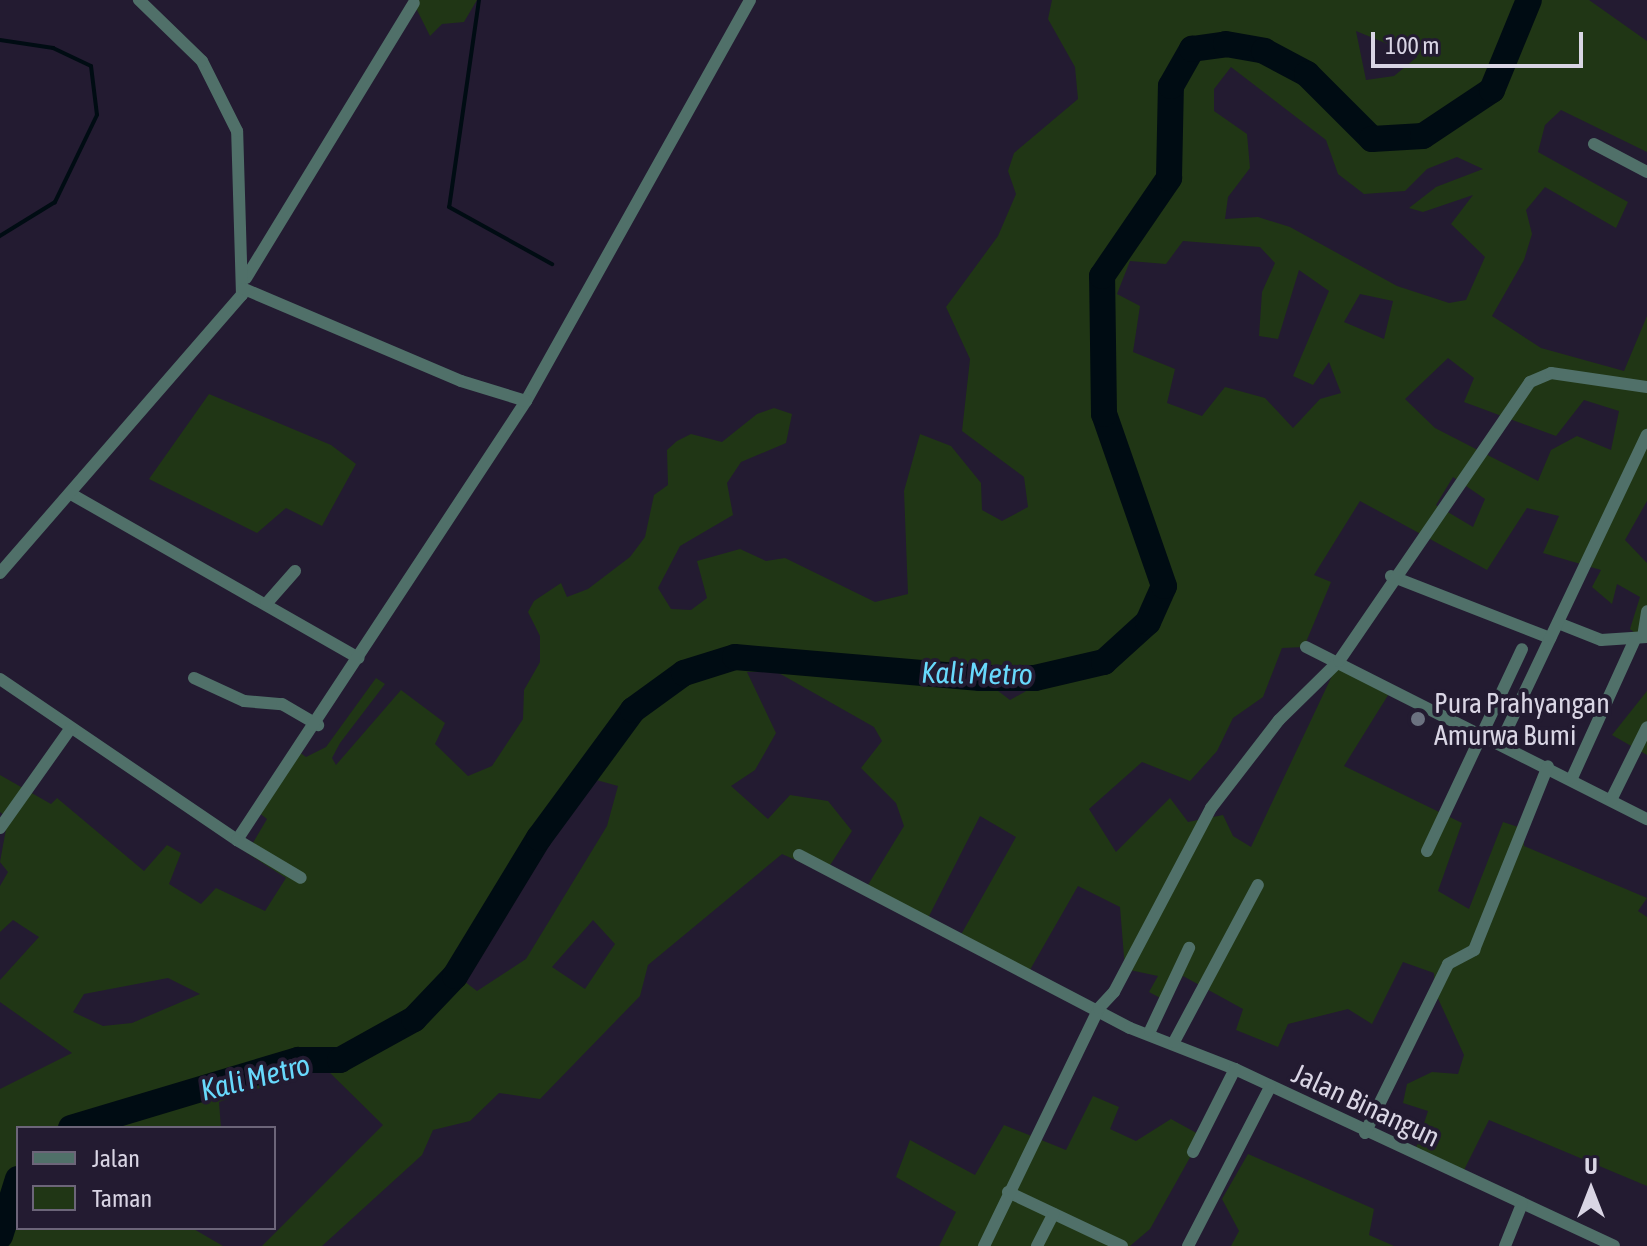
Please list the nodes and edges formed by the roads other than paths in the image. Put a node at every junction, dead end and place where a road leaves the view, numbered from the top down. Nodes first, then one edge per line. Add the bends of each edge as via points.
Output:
1 (139, 0) edge
2 (750, 0) edge
3 (414, 3) dead end
4 (1594, 144) dead end
5 (1647, 172) edge
6 (245, 283) junction
7 (1647, 387) edge
8 (526, 401) junction
9 (1647, 435) edge
10 (71, 494) junction
11 (3, 566) edge
12 (295, 571) dead end
13 (1391, 576) junction
14 (266, 604) junction
15 (1647, 611) edge
16 (1558, 623) junction
17 (1550, 638) junction
18 (1642, 638) edge
19 (1306, 647) dead end
20 (1522, 649) dead end
21 (359, 658) junction
22 (1339, 661) junction
23 (194, 678) dead end
24 (0, 679) edge
25 (318, 725) junction
26 (1647, 727) edge
27 (70, 729) junction
28 (1484, 734) junction
29 (1501, 742) junction
30 (1548, 766) junction
31 (1572, 778) junction
32 (1611, 800) junction
33 (1647, 819) edge
34 (0, 828) edge
35 (237, 840) junction
36 (1427, 851) dead end
37 (799, 855) dead end
38 (301, 878) dead end
39 (1258, 885) dead end
40 (1189, 948) dead end
41 (1099, 1008) junction
42 (1150, 1031) junction
43 (1174, 1042) junction
44 (1235, 1069) junction
45 (1270, 1087) junction
46 (1365, 1133) junction
47 (1193, 1152) dead end
48 (1008, 1192) junction
49 (1522, 1204) junction
50 (1053, 1214) junction
51 (1103, 1242) edge
52 (984, 1246) edge
53 (1037, 1246) edge
54 (1122, 1246) edge
55 (1188, 1246) edge
56 (1505, 1246) edge
57 (1614, 1246) edge

1 - 6 street via 185,39 230,110 241,146
2 - 8 street
3 - 6 street
4 - 5 street
6 - 8 street via 389,350
6 - 10 street via 211,337
7 - 13 street via 1551,373 1530,382
8 - 21 street
9 - 16 street
10 - 11 street
10 - 14 street
12 - 14 street
13 - 17 street
13 - 22 street
14 - 21 street
15 - 18 street
16 - 17 street
16 - 18 street via 1601,640
17 - 29 street
18 - 31 street
19 - 22 street
20 - 28 street
21 - 25 street
22 - 28 street
22 - 41 street via 1279,720 1211,808 1114,992
23 - 25 street via 244,701 282,704
24 - 27 street
25 - 35 street
26 - 32 street
27 - 34 street
27 - 35 street
28 - 29 street
28 - 36 street
29 - 30 street
30 - 31 street
30 - 46 street via 1474,950 1448,964
31 - 32 street
32 - 33 street
35 - 38 street
37 - 41 street, Jalan Binangun
39 - 43 street
40 - 42 street
41 - 42 street, Jalan Binangun
41 - 48 street
42 - 43 street, Jalan Binangun
43 - 44 street, Jalan Binangun
44 - 45 street, Jalan Binangun
44 - 47 street
45 - 46 street, Jalan Binangun
45 - 55 street
46 - 49 street, Jalan Binangun
48 - 50 street
48 - 52 street
49 - 56 street
49 - 57 street, Jalan Binangun
50 - 51 street
50 - 53 street
51 - 54 street

